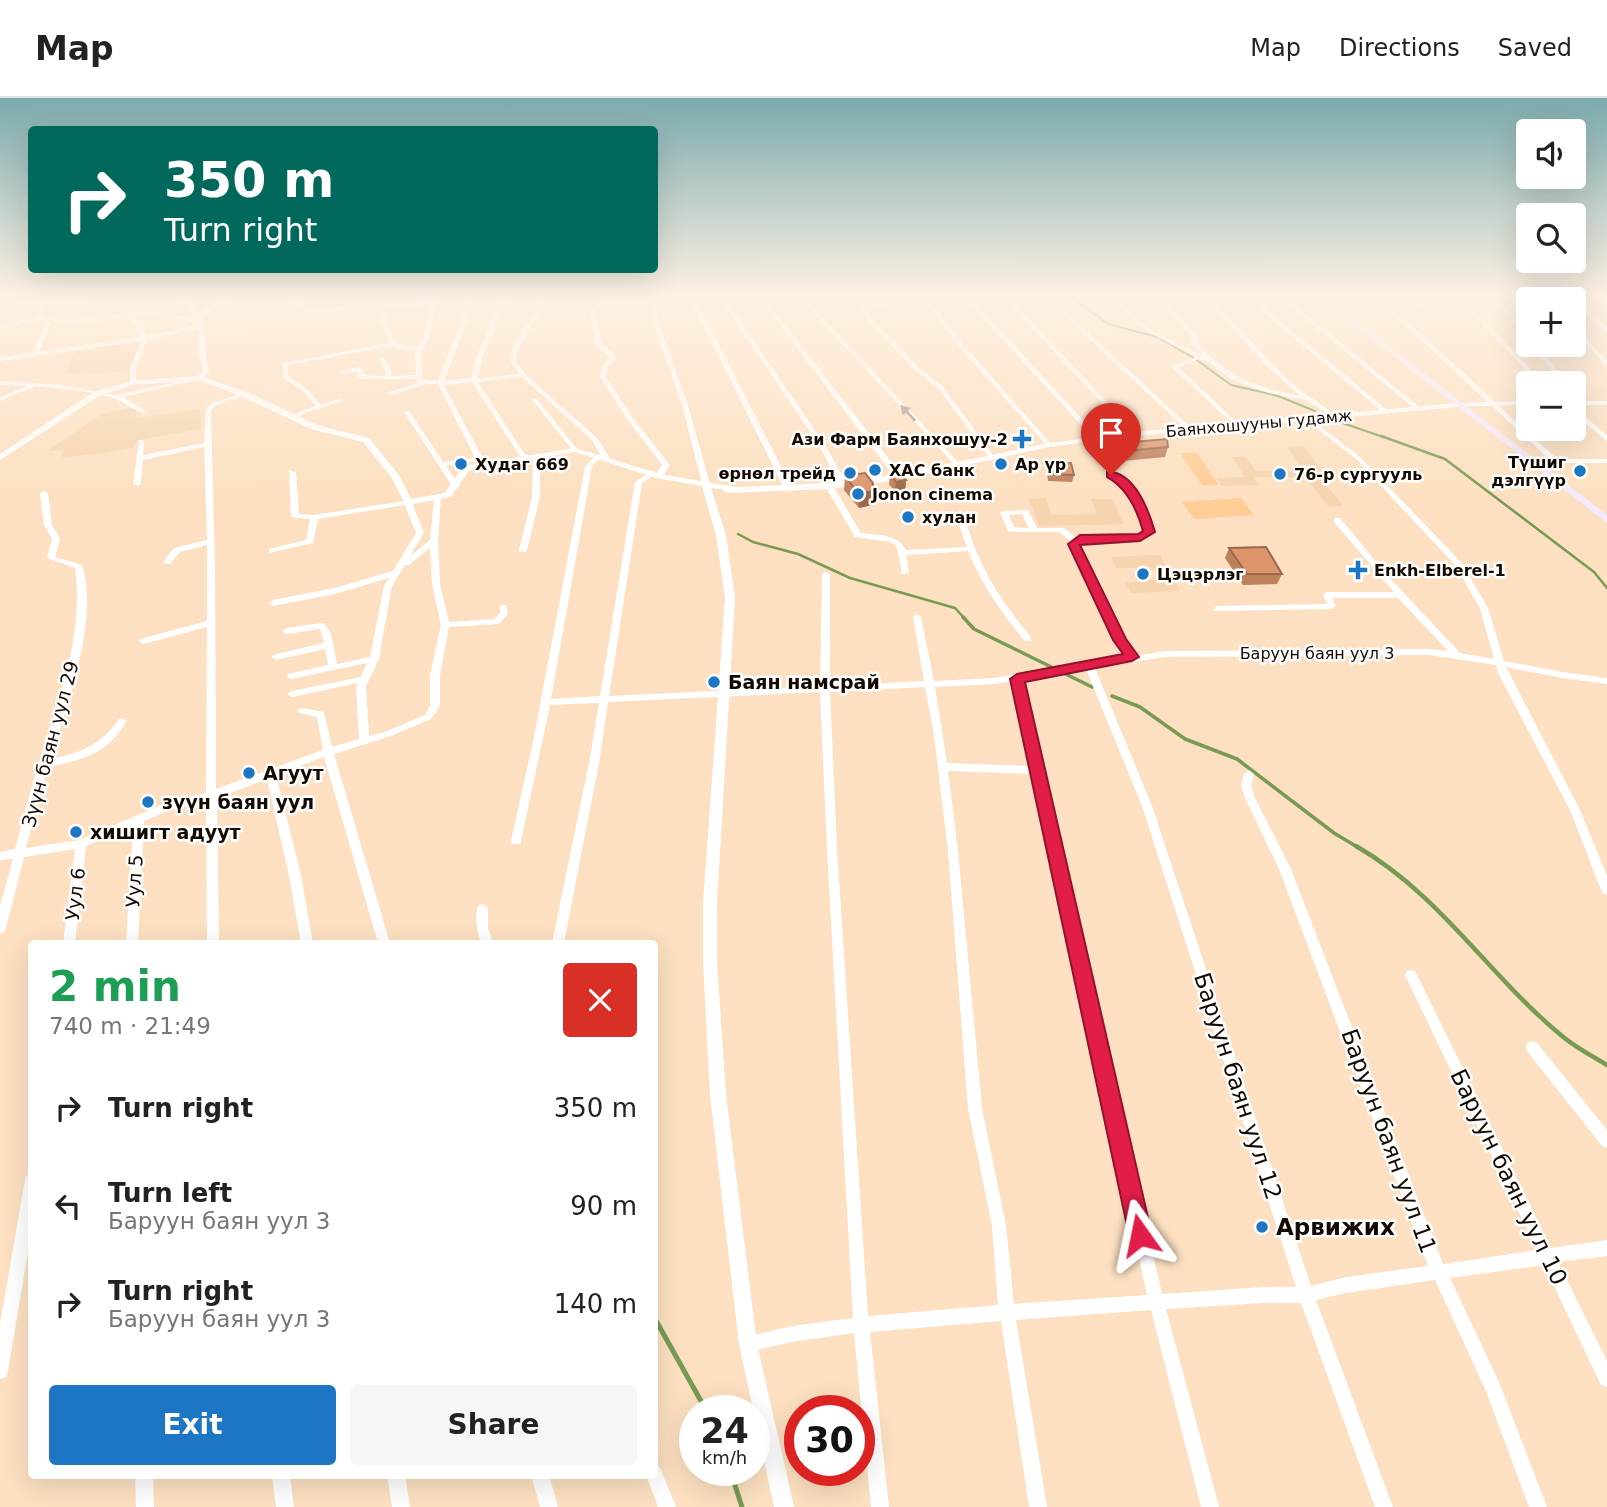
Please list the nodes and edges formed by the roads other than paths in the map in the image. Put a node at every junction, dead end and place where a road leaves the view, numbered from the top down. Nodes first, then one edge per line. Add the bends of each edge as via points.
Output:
1 (383, 360) dead end
2 (136, 361) edge
3 (203, 361) edge
4 (307, 361) edge
5 (419, 361) edge
6 (449, 361) edge
7 (479, 361) edge
8 (513, 361) edge
9 (610, 361) edge
10 (669, 361) edge
11 (724, 361) edge
12 (765, 361) edge
13 (810, 361) edge
14 (861, 361) edge
15 (909, 361) edge
16 (975, 361) edge
17 (1023, 361) edge
18 (1065, 361) edge
19 (1115, 361) edge
20 (1190, 361) edge
21 (1264, 361) edge
22 (1324, 361) edge
23 (1359, 361) edge
24 (1402, 361) edge
25 (1446, 361) edge
26 (1208, 362) edge
27 (343, 372) dead end
28 (523, 374) junction
29 (196, 378) junction
30 (387, 378) junction
31 (422, 380) junction
32 (475, 381) junction
33 (0, 383) edge
34 (133, 383) junction
35 (440, 383) junction
36 (33, 386) junction
37 (98, 393) junction
38 (391, 393) dead end
39 (244, 394) junction
40 (114, 397) junction
41 (0, 399) edge
42 (1304, 399) junction
43 (535, 400) dead end
44 (340, 401) dead end
45 (1516, 403) edge
46 (1586, 403) edge
47 (1607, 403) edge
48 (1493, 404) junction
49 (1458, 405) junction
50 (319, 406) junction
51 (1416, 408) junction
52 (1385, 411) junction
53 (144, 412) dead end
54 (407, 412) dead end
55 (1328, 417) junction
56 (294, 418) junction
57 (1307, 418) junction
58 (1586, 420) edge
59 (1236, 424) junction
60 (1189, 429) junction
61 (1134, 434) junction
62 (1607, 439) edge
63 (1095, 440) junction
64 (141, 441) dead end
65 (205, 445) junction
66 (1049, 445) junction
67 (575, 450) junction
68 (991, 456) junction
69 (0, 458) edge
70 (140, 458) junction
71 (533, 458) junction
72 (602, 458) junction
73 (1555, 461) junction
74 (1607, 461) edge
75 (482, 462) junction
76 (955, 462) junction
77 (440, 464) junction
78 (1540, 467) junction
79 (292, 472) dead end
80 (655, 475) junction
81 (899, 477) junction
82 (877, 480) joint
83 (137, 484) dead end
84 (706, 484) junction
85 (843, 484) junction
86 (456, 486) junction
87 (829, 486) junction
88 (734, 489) junction
89 (789, 490) junction
90 (44, 494) dead end
91 (438, 498) junction
92 (710, 498) junction
93 (408, 502) junction
94 (314, 517) junction
95 (1337, 520) dead end
96 (1607, 520) edge
97 (962, 522) dead end
98 (1034, 530) dead end
99 (434, 541) junction
100 (1075, 541) junction
101 (210, 542) junction
102 (970, 549) junction
103 (523, 550) dead end
104 (272, 551) dead end
105 (902, 553) junction
106 (167, 562) dead end
107 (397, 571) junction
108 (905, 572) dead end
109 (826, 574) dead end
110 (1401, 596) junction
111 (273, 603) dead end
112 (503, 607) dead end
113 (1217, 609) dead end
114 (917, 617) dead end
115 (211, 623) junction
116 (445, 625) junction
117 (286, 631) dead end
118 (1028, 639) dead end
119 (143, 641) dead end
120 (328, 645) junction
121 (1456, 654) junction
122 (276, 657) dead end
123 (1132, 657) junction
124 (374, 659) junction
125 (1501, 662) junction
126 (1089, 665) junction
127 (333, 666) junction
128 (291, 676) dead end
129 (364, 679) junction
130 (1017, 679) junction
131 (1607, 681) edge
132 (929, 684) junction
133 (825, 688) junction
134 (723, 692) junction
135 (292, 694) dead end
136 (603, 701) junction
137 (545, 702) junction
138 (302, 711) dead end
139 (122, 721) dead end
140 (365, 741) junction
141 (328, 751) junction
142 (43, 766) junction
143 (942, 767) junction
144 (1037, 770) junction
145 (271, 774) junction
146 (1249, 774) dead end
147 (210, 796) junction
148 (139, 819) junction
149 (516, 841) dead end
150 (82, 844) junction
151 (21, 852) junction
152 (0, 856) edge
153 (1607, 890) edge
154 (482, 909) dead end
155 (0, 928) edge
156 (69, 940) edge
157 (132, 940) edge
158 (213, 940) edge
159 (306, 940) edge
160 (383, 940) edge
161 (486, 940) edge
162 (559, 940) edge
163 (1411, 975) dead end
164 (1532, 1047) dead end
165 (1607, 1141) edge
166 (28, 1204) edge
167 (1607, 1248) edge
168 (1548, 1257) junction
169 (1438, 1273) junction
170 (1306, 1295) junction
171 (1157, 1303) junction
172 (1008, 1313) junction
173 (862, 1325) junction
174 (748, 1344) junction
175 (0, 1371) edge
176 (1607, 1379) edge
177 (144, 1479) edge
178 (282, 1479) edge
179 (397, 1479) edge
180 (541, 1479) edge
181 (656, 1479) edge
182 (145, 1507) edge
183 (285, 1507) edge
184 (401, 1507) edge
185 (549, 1507) edge
186 (667, 1507) edge
187 (784, 1507) edge
188 (880, 1507) edge
189 (1038, 1507) edge
190 (1210, 1507) edge
191 (1384, 1507) edge
192 (1538, 1507) edge

1 - 30 street
2 - 34 street
3 - 29 street via 206,371
4 - 50 street via 285,365 285,377 306,390
5 - 31 street
6 - 35 street
7 - 32 street
8 - 28 street
9 - 80 street via 603,377 667,465
10 - 84 street
11 - 89 street
12 - 85 street via 822,444
13 - 81 street
76 -> 14 street
15 - 68 street via 940,387
16 - 66 street
17 - 63 street
18 - 61 street
19 - 60 street
20 - 59 street via 1174,366
21 - 42 street
22 - 52 street
23 - 51 street
24 - 49 main road
25 - 48 street
26 - 42 street via 1250,387
27 - 30 street via 358,369 361,377
28 - 32 street
28 - 72 street via 594,439
29 - 34 street
29 - 39 street
29 - 40 street
30 - 31 street
31 - 35 street
31 - 38 street
32 - 35 street
32 - 71 street via 521,454
33 - 36 street via 22,381
34 - 37 street
35 - 75 street
36 - 37 street
36 - 41 street
37 - 40 street
37 - 69 street
39 - 56 street
39 - 65 street via 208,409
40 - 53 street
42 - 55 street
43 - 67 street
44 - 50 street
45 - 48 street
46 - 47 street
48 - 49 street
48 - 73 street
49 - 51 street, Баянхошууны гудамж
49 - 78 main road
50 - 56 street
51 - 52 street, Баянхошууны гудамж
52 - 55 street, Баянхошууны гудамж
54 - 77 street
55 - 57 street, Баянхошууны гудамж
56 - 93 street via 366,440 396,477
57 - 59 street, Баянхошууны гудамж
57 - 125 street via 1358,458 1458,564 1484,608
58 - 62 street
59 - 60 street, Баянхошууны гудамж
60 - 61 street, Баянхошууны гудамж
61 - 63 street, Баянхошууны гудамж
63 - 66 street, Баянхошууны гудамж
63 - 100 street via 1111,475 1125,482 1144,513 1149,532 1140,537
64 - 70 street
65 - 70 street
65 - 101 street
66 - 68 street, Баянхошууны гудамж
67 - 71 street
67 - 72 street
68 - 76 street, Баянхошууны гудамж
70 - 83 street
71 - 75 street
71 - 103 street via 536,497
72 - 80 street
72 - 137 street via 589,467
73 - 74 street
73 - 78 street
75 - 77 street
75 - 86 street via 465,470
76 - 81 street, Баянхошууны гудамж
77 - 86 street
78 - 96 main road
79 - 94 street via 295,516
80 - 84 street
80 - 136 street via 639,482
81 - 82 street, Баянхошууны гудамж
82 - 85 street
84 - 88 street
84 - 92 street
85 - 87 street
86 - 91 street
87 - 89 street
87 - 105 street via 858,535 893,540
88 - 89 street
88 - 92 street
90 - 142 street, Зүүн баян уул 29 via 48,525 56,539 51,558 79,567 84,586 69,686
91 - 93 street
91 - 99 street
92 - 134 street via 721,535 730,598
93 - 94 street
93 - 107 street via 420,533
94 - 104 street via 310,541
95 - 110 street
97 - 102 street
98 - 100 street via 1061,530
99 - 107 street
99 - 116 street via 436,584
100 - 123 street via 1119,640
101 - 106 street via 177,550
101 - 115 street
102 - 105 street
102 - 118 street via 1004,612
105 - 108 street
107 - 111 street via 333,594
107 - 124 street via 388,586
109 - 133 street
110 - 113 street via 1327,595 1332,606
110 - 121 street
112 - 116 street via 504,614 496,622
114 - 132 street
115 - 119 street
115 - 147 street
116 - 140 street via 435,675 435,706 428,717
117 - 120 street via 322,626
120 - 122 street
120 - 127 street
121 - 123 street, Баруун баян уул 3
121 - 125 street, Баруун баян уул 3
123 - 126 street, Баруун баян уул 3
124 - 127 street
124 - 129 street
125 - 131 street, Баруун баян уул 3
125 - 153 street via 1527,723 1575,810
126 - 130 street, Баруун баян уул 3
126 - 170 street, Баруун баян уул 12 via 1147,806
127 - 128 street
129 - 135 street
129 - 140 street
130 - 132 street, Баруун баян уул 3
130 - 144 street
132 - 133 street, Баруун баян уул 3
132 - 143 street
133 - 134 street, Баруун баян уул 3
133 - 173 street
134 - 136 street, Баруун баян уул 3
134 - 174 street via 712,846 710,962 719,1107
136 - 137 street, Баруун баян уул 3
136 - 162 street
137 - 149 street
138 - 141 street via 321,714
139 - 142 street via 112,739 91,754
140 - 141 street
141 - 145 street
141 - 160 street
142 - 151 street, Зүүн баян уул 29
143 - 144 street
143 - 172 street via 975,1108 999,1226
144 - 171 street
145 - 147 street
145 - 159 street
146 - 169 street, Баруун баян уул 11 via 1250,798 1290,882
147 - 148 street
147 - 158 street
148 - 150 street
148 - 157 street, Уул 5
150 - 151 street
150 - 156 street, Уул 6
151 - 152 street
151 - 155 street, Зүүн баян уул 29
154 - 161 street
163 - 168 street, Баруун баян уул 10
164 - 165 street
166 - 175 street
167 - 168 street
168 - 169 street
168 - 176 street, Баруун баян уул 10
169 - 170 street
169 - 192 street, Баруун баян уул 11 via 1493,1388
170 - 171 street
170 - 191 street, Баруун баян уул 12
171 - 172 street
171 - 190 street
172 - 173 street
172 - 189 street
173 - 174 street
173 - 188 street
174 - 187 street
177 - 182 street
178 - 183 street
179 - 184 street
180 - 185 street
181 - 186 street

